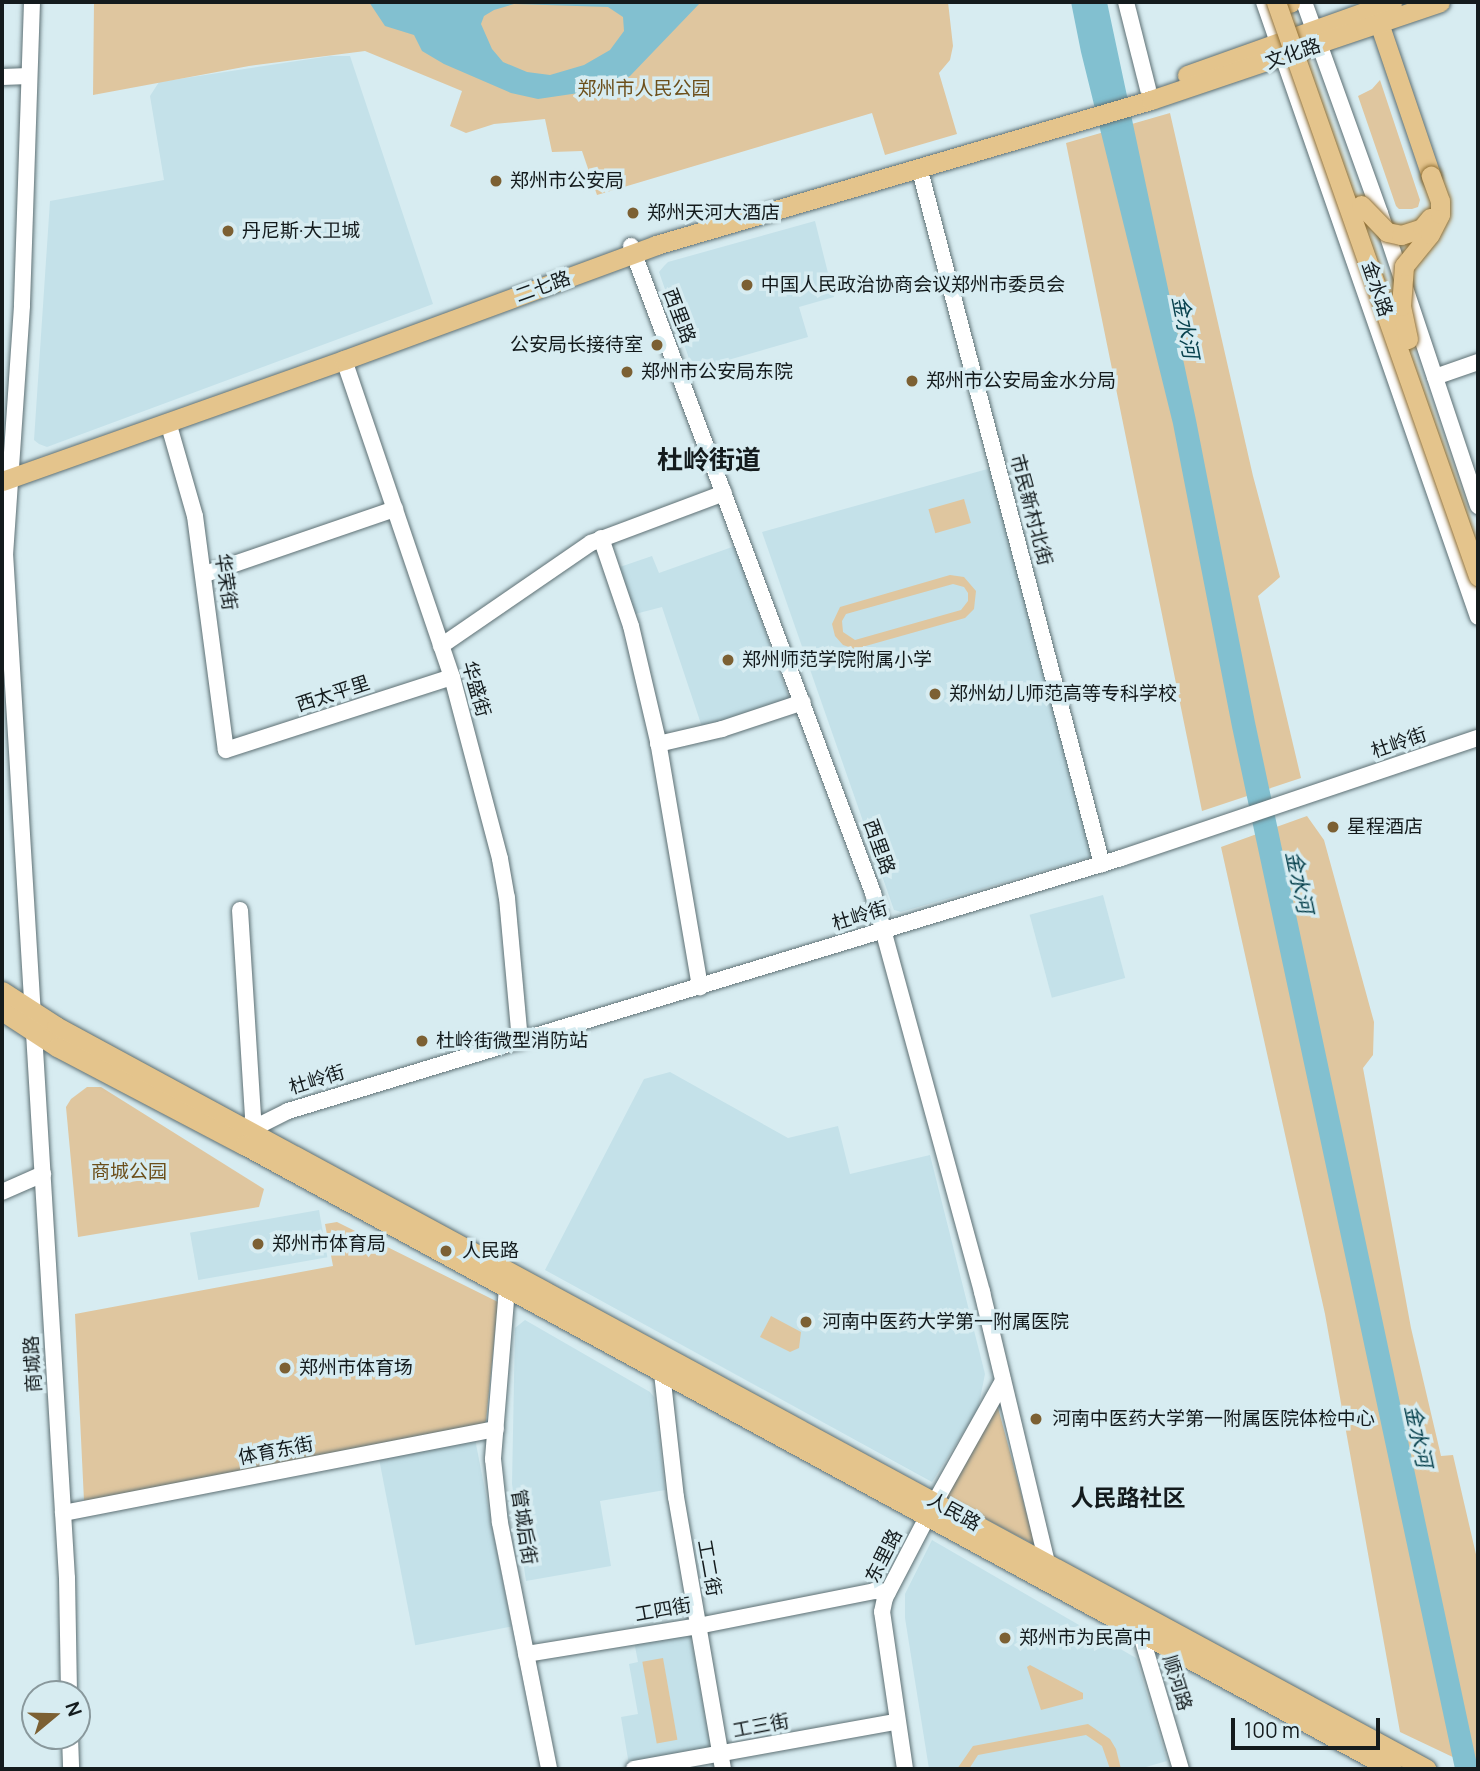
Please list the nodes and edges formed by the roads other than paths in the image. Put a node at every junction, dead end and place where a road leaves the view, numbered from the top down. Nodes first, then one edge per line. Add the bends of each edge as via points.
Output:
1 (32, 2) edge
2 (1126, 2) edge
3 (1264, 2) edge
4 (1290, 2) edge
5 (1440, 2) edge
6 (1380, 9) edge
7 (1316, 37) junction
8 (1281, 50) junction
9 (29, 76) junction
10 (2, 77) edge
11 (1145, 94) junction
12 (1092, 113) junction
13 (919, 167) junction
14 (1431, 176) junction
15 (1361, 205) junction
16 (632, 250) junction
17 (1408, 339) junction
18 (344, 360) junction
19 (1478, 362) edge
20 (1436, 377) junction
21 (168, 422) junction
22 (5, 475) edge
23 (724, 493) junction
24 (1478, 506) edge
25 (395, 509) junction
26 (601, 538) junction
27 (1478, 538) edge
28 (205, 574) junction
29 (1478, 576) edge
30 (1478, 617) edge
31 (441, 646) junction
32 (452, 677) junction
33 (803, 702) junction
34 (1478, 738) edge
35 (658, 744) junction
36 (226, 750) joint
37 (1102, 864) junction
38 (240, 910) dead end
39 (884, 930) junction
40 (699, 986) junction
41 (2, 991) edge
42 (34, 1010) junction
43 (2, 1011) edge
44 (36, 1031) junction
45 (520, 1041) junction
46 (248, 1137) junction
47 (43, 1174) junction
48 (2, 1192) edge
49 (507, 1288) junction
50 (662, 1373) junction
51 (1003, 1381) junction
52 (496, 1429) junction
53 (931, 1509) junction
54 (63, 1513) junction
55 (1047, 1563) junction
56 (888, 1592) junction
57 (1133, 1609) junction
58 (698, 1626) junction
59 (1140, 1633) junction
60 (526, 1654) junction
61 (69, 1680) edge
62 (896, 1722) junction
63 (70, 1750) edge
64 (722, 1762) edge
65 (71, 1769) edge
66 (549, 1769) edge
67 (634, 1769) edge
68 (905, 1769) edge
69 (1181, 1769) edge
70 (1392, 1769) edge
71 (1427, 1769) edge

1 - 9 street, 商城路
2 - 11 street
3 - 8 street
4 - 7 street
4 - 15 main road, 金水路
4 - 29 main road, 金水路, bridge
5 - 6 main road, 文化路
6 - 7 main road, 文化路
6 - 14 main road
7 - 8 main road, 文化路
7 - 20 street
8 - 11 main road, 文化路
8 - 30 street
9 - 10 street
9 - 22 street, 商城路 via 22,306
11 - 12 main road, 文化路
12 - 13 main road, 二七路
12 - 16 main road, 二七路
13 - 16 main road, 二七路
13 - 37 street, 市民新村北街
14 - 15 main road, bridge via 1431,217 1411,234 1387,232
14 - 17 main road, bridge via 1440,215 1404,267 1401,306
15 - 17 main road, 金水路, bridge
16 - 18 main road, 二七路
16 - 22 main road, 二七路
16 - 23 street, 西里路
17 - 27 main road, 金水路
18 - 21 main road, 二七路
18 - 25 street, 华盛街
19 - 20 street
20 - 24 street
21 - 22 main road, 二七路
21 - 28 street, 华荣街 via 195,516
22 - 42 street, 商城路 via 5,553
23 - 26 street
23 - 33 street, 西里路
25 - 28 street
25 - 31 street, 华盛街
26 - 31 street
26 - 35 street via 631,625
28 - 36 street, 华荣街
31 - 32 street, 华盛街
32 - 36 street, 西太平里
32 - 45 street, 华盛街 via 500,859
33 - 35 street
33 - 39 street, 西里路
34 - 37 street, 杜岭街
35 - 40 street
37 - 39 street, 杜岭街
38 - 46 street
39 - 40 street, 杜岭街
39 - 51 street, 西里路
40 - 45 street, 杜岭街
41 - 42 main road, 人民路
42 - 44 street, 商城路
42 - 46 main road, 人民路
43 - 44 main road, 人民路
44 - 46 main road, 人民路 via 57,1047
44 - 47 street, 商城路
45 - 46 street, 杜岭街 via 288,1111
46 - 49 main road, 人民路
46 - 53 main road, 人民路
47 - 48 street
47 - 54 street, 商城路
49 - 50 main road, 人民路
49 - 52 street, 管城后街
50 - 53 main road, 人民路
50 - 58 street, 工二街 via 676,1497
51 - 53 street, 东里路
51 - 55 street, 西里路
52 - 54 street, 体育东街
52 - 60 street, 管城后街 via 493,1459 500,1523
53 - 55 main road, 人民路
53 - 56 street, 东里路
53 - 59 main road, 人民路
54 - 61 street, 商城路
55 - 57 main road, 人民路
56 - 58 street, 工四街 via 873,1591
56 - 62 street, 东里路 via 881,1612
57 - 59 street, 顺河路
57 - 71 main road, 人民路
58 - 60 street, 工四街
58 - 64 street, 工二街
59 - 69 street, 顺河路
59 - 70 main road, 人民路
60 - 66 street, 管城后街
62 - 64 street, 工三街
62 - 68 street, 东里路
63 - 65 street
64 - 67 street, 工三街

